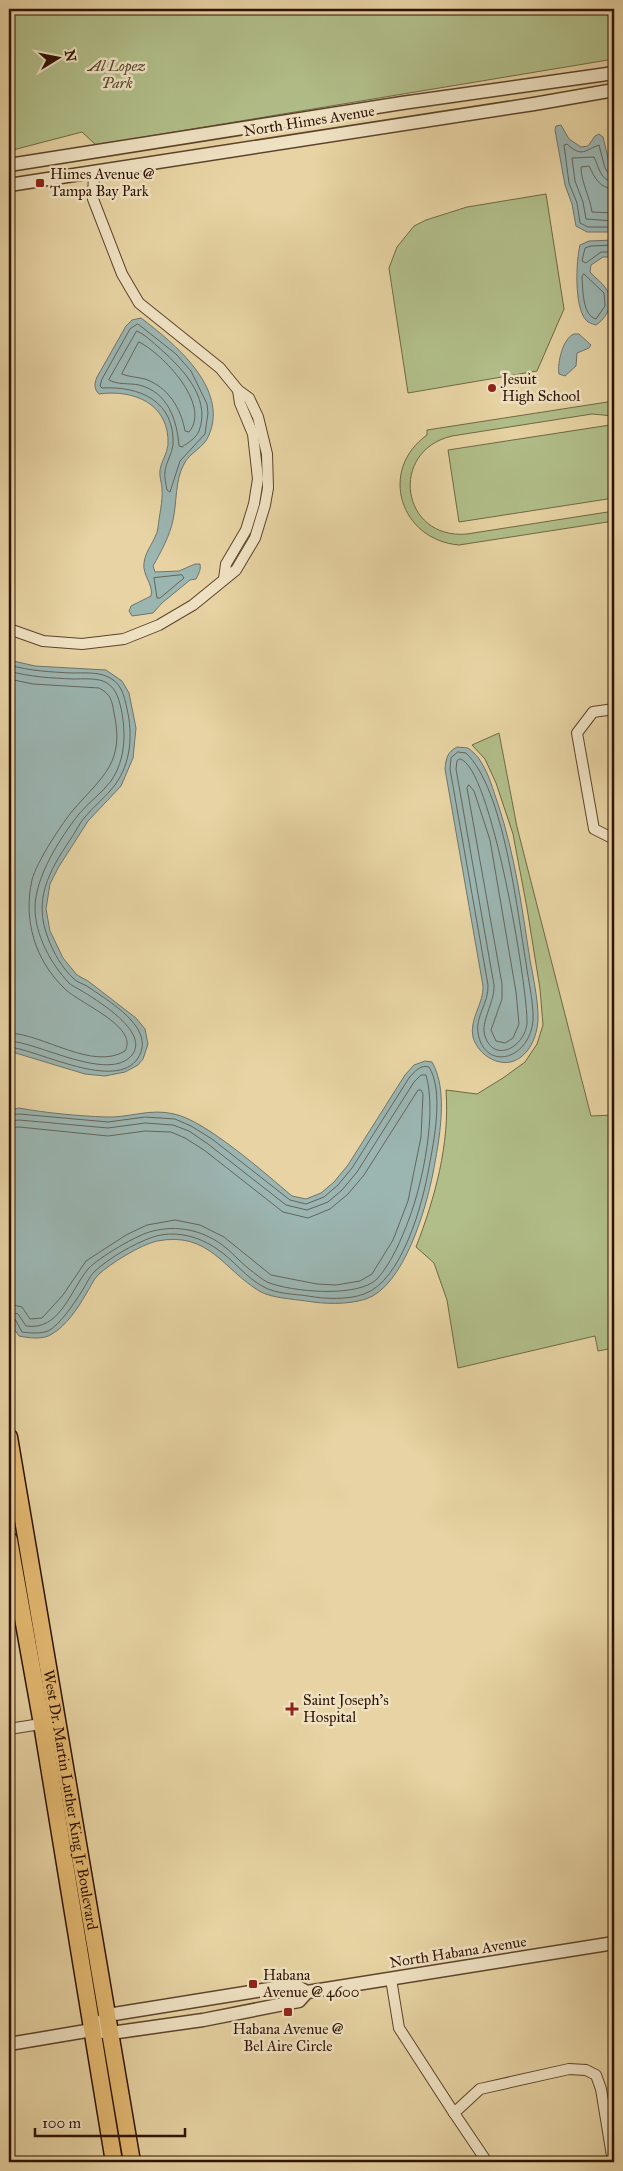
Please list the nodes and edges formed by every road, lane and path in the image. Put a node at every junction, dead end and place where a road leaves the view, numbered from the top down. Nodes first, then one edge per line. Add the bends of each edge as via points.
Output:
1 (614, 73) edge
2 (530, 84) junction
3 (614, 90) edge
4 (402, 103) junction
5 (534, 104) junction
6 (405, 122) junction
7 (265, 126) junction
8 (269, 143) junction
9 (9, 165) edge
10 (94, 172) junction
11 (9, 185) edge
12 (9, 629) edge
13 (614, 709) edge
14 (614, 839) edge
15 (9, 1437) edge
16 (9, 1540) edge
17 (59, 1721) junction
18 (42, 1724) junction
19 (9, 1728) edge
20 (614, 1943) edge
21 (391, 1979) junction
22 (307, 1992) junction
23 (108, 2015) junction
24 (92, 2030) junction
25 (111, 2033) junction
26 (9, 2044) edge
27 (454, 2113) junction
28 (114, 2162) edge
29 (132, 2162) edge
30 (487, 2162) edge
31 (613, 2162) edge

1 - 2 street, North Himes Avenue
2 - 4 street, North Himes Avenue
2 - 5 street
3 - 5 street, North Himes Avenue
4 - 6 street
4 - 7 street, North Himes Avenue
5 - 6 street, North Himes Avenue
6 - 8 street, North Himes Avenue
7 - 8 street
7 - 9 street, North Himes Avenue
8 - 10 street, North Himes Avenue
10 - 11 street, North Himes Avenue
10 - 12 street via 92,199 122,274 140,303 220,368 238,390 250,398 267,454 268,488 259,528 251,548 236,570 175,617 124,639 82,644 58,643
13 - 14 street via 593,712 577,733 594,829
15 - 17 main road, West Dr. Martin Luther King Jr Boulevard
16 - 18 main road, West Dr. Martin Luther King Jr Boulevard
17 - 18 street
17 - 23 main road, West Dr. Martin Luther King Jr Boulevard
18 - 19 street
18 - 24 main road, West Dr. Martin Luther King Jr Boulevard
20 - 21 street, North Habana Avenue
21 - 22 street, North Habana Avenue
21 - 27 street via 399,2028
22 - 23 street, North Habana Avenue via 294,1985
22 - 25 street, North Habana Avenue via 299,2001 224,2017
23 - 24 street
23 - 25 main road, West Dr. Martin Luther King Jr Boulevard
24 - 25 street, North Habana Avenue
24 - 26 street, North Habana Avenue
24 - 28 main road, West Dr. Martin Luther King Jr Boulevard
25 - 29 main road, West Dr. Martin Luther King Jr Boulevard
27 - 30 street
27 - 31 street via 480,2089 569,2068 586,2070 596,2076 601,2089

